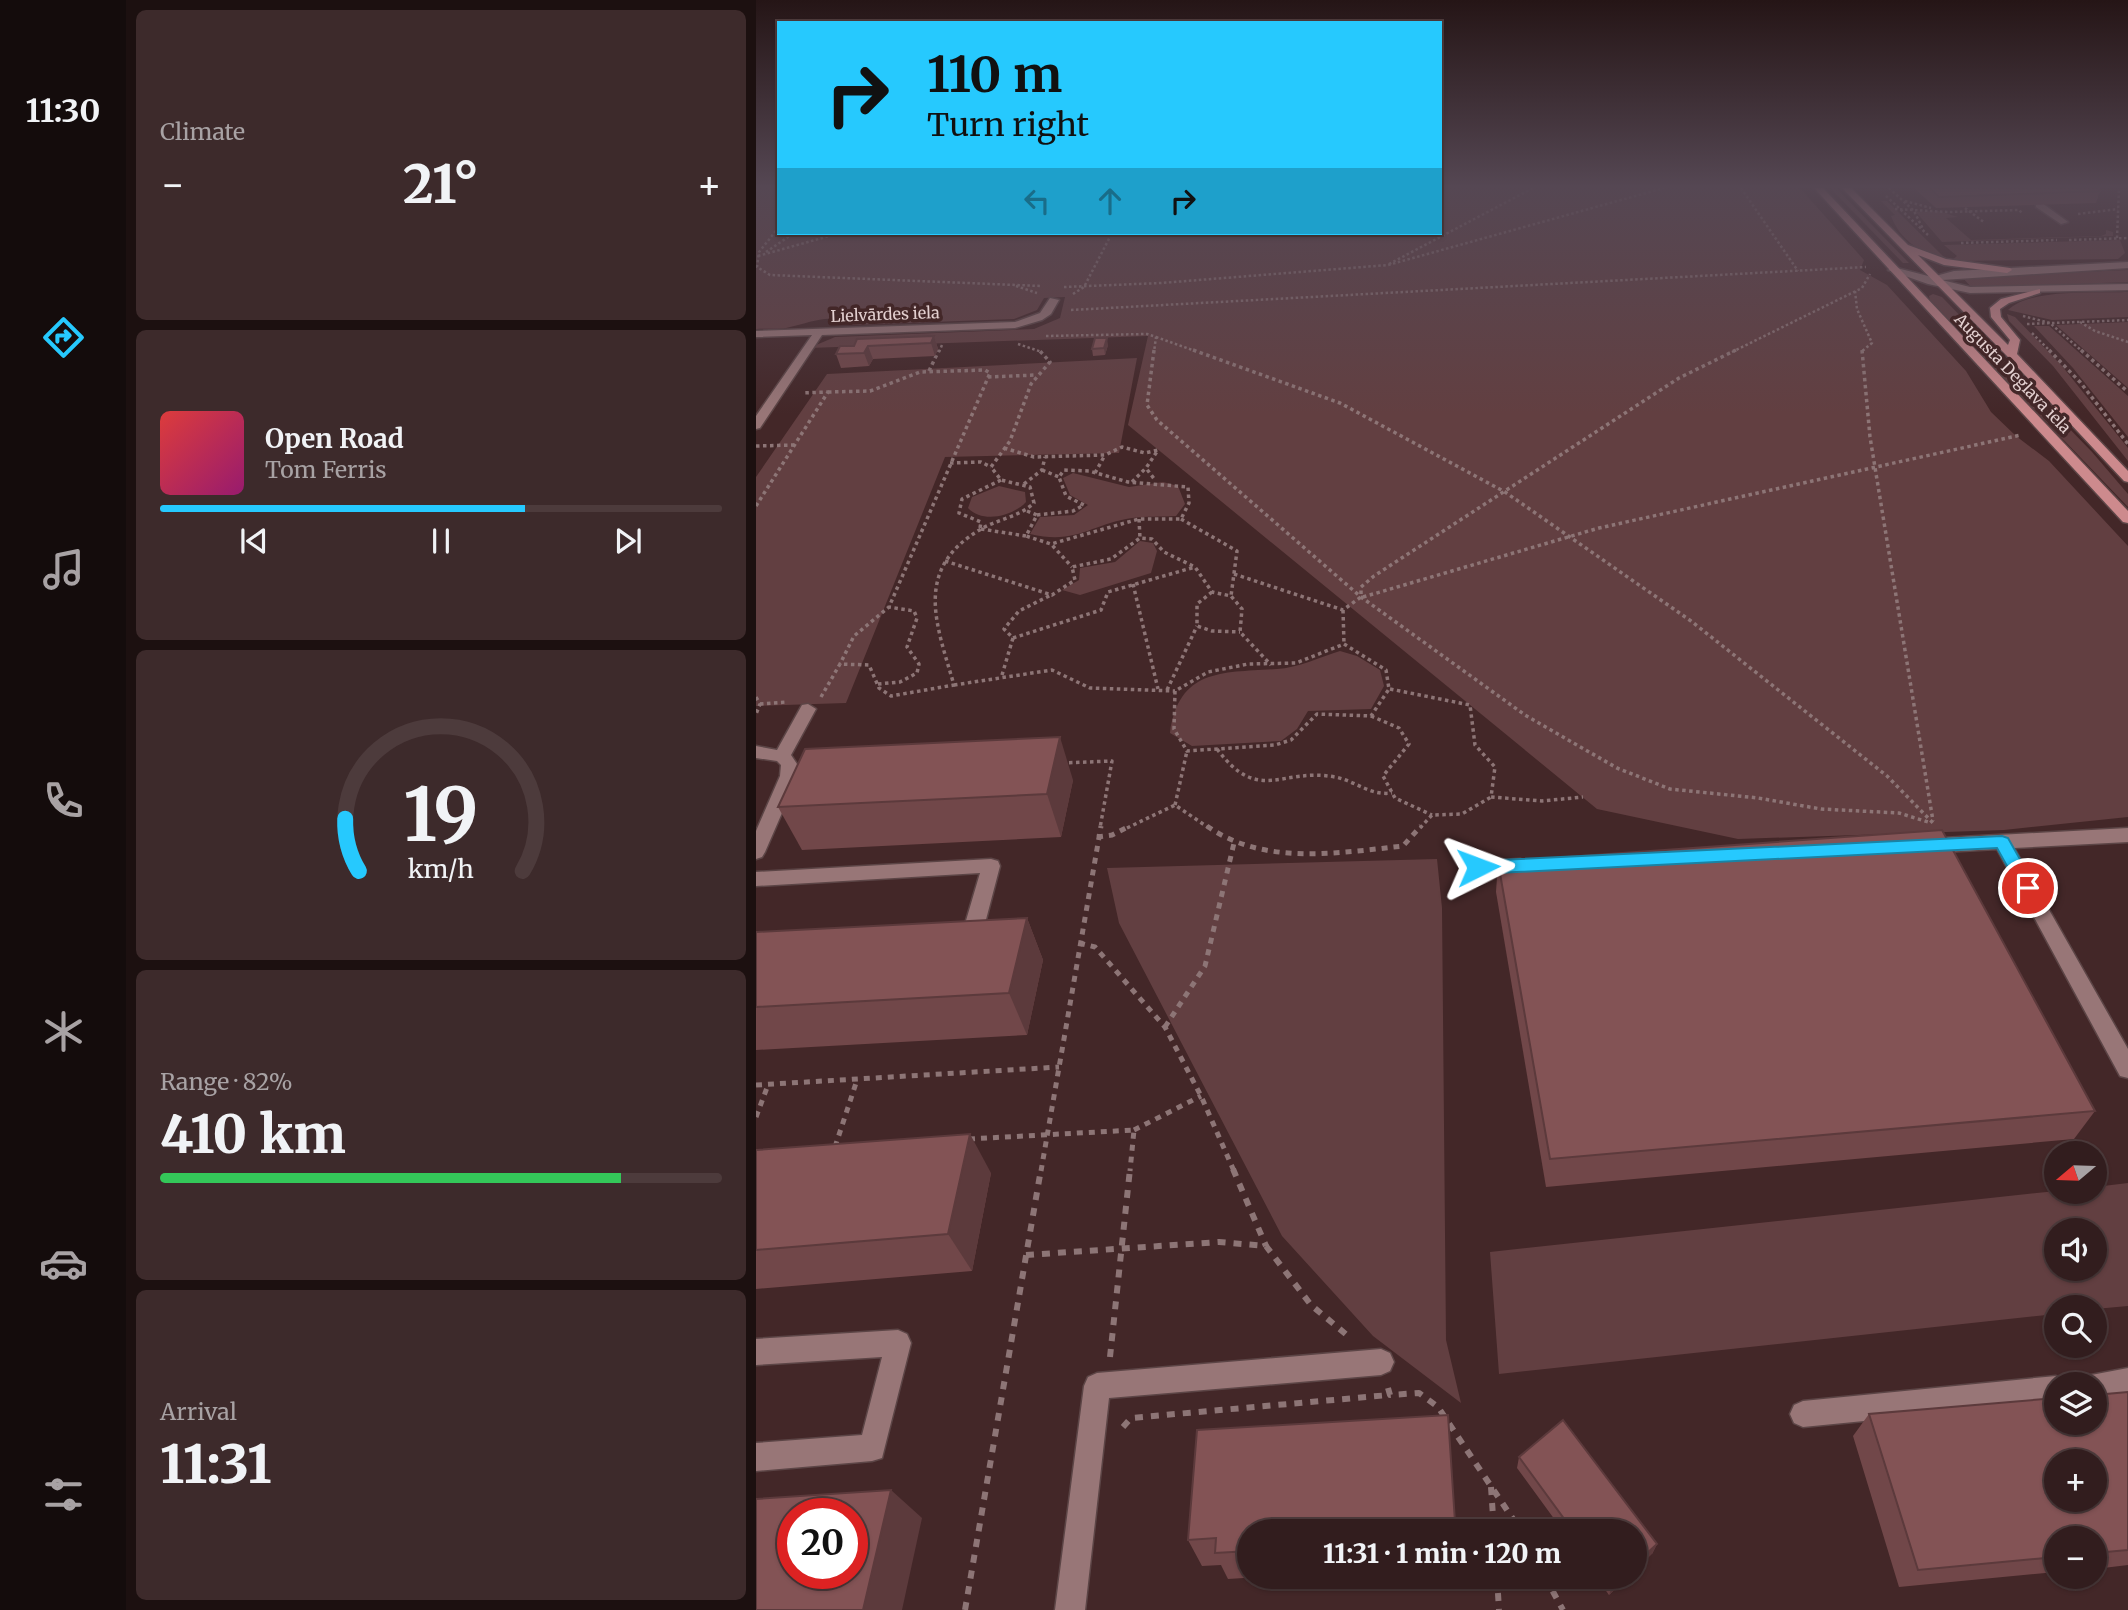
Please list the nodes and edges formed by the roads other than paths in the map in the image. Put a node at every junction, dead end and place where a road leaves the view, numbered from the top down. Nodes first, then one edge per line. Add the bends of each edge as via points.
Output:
1 (1887, 263) edge
2 (1918, 263) edge
3 (1953, 263) edge
4 (2128, 265) edge
5 (1893, 270) junction
6 (2007, 270) junction
7 (1935, 281) junction
8 (2128, 287) edge
9 (2036, 291) junction
10 (1914, 293) junction
11 (1054, 300) road end
12 (819, 332) junction
13 (756, 334) edge
14 (2011, 354) junction
15 (756, 425) edge
16 (2128, 478) edge
17 (2128, 519) edge
18 (808, 703) road end
19 (756, 752) edge
20 (782, 756) junction
21 (2128, 835) edge
22 (2002, 842) junction
23 (1901, 847) edge
24 (756, 852) edge
25 (1532, 865) edge
26 (1478, 867) dead end
27 (756, 879) edge
28 (946, 933) edge
29 (2128, 1069) edge
30 (756, 1352) edge
31 (1381, 1362) road end
32 (2128, 1381) edge
33 (2107, 1384) edge
34 (2044, 1390) edge
35 (1804, 1414) dead end
36 (756, 1457) edge
37 (1070, 1610) edge

1 - 5 main road, Augusta Deglava iela
2 - 7 main road, Augusta Deglava iela
3 - 6 main road
4 - 6 street
5 - 7 street
5 - 10 main road, Augusta Deglava iela
6 - 7 street via 1944,275
7 - 9 street via 1963,290
7 - 10 street
7 - 14 main road, Augusta Deglava iela
8 - 9 street
9 - 14 main road via 2005,300 1995,308 1996,317 2015,340
10 - 17 main road, Augusta Deglava iela
11 - 12 street, Lielvārdes iela via 1039,320 1015,325
12 - 13 street, Lielvārdes iela
12 - 15 street
14 - 16 main road, Augusta Deglava iela
18 - 20 street
19 - 20 street
20 - 24 street via 789,764 789,776
21 - 22 street
22 - 23 street
22 - 29 street
25 - 26 street
27 - 28 street via 991,866 973,931
30 - 36 street via 898,1343 872,1448
31 - 37 street via 1097,1387
32 - 33 street
34 - 35 street

